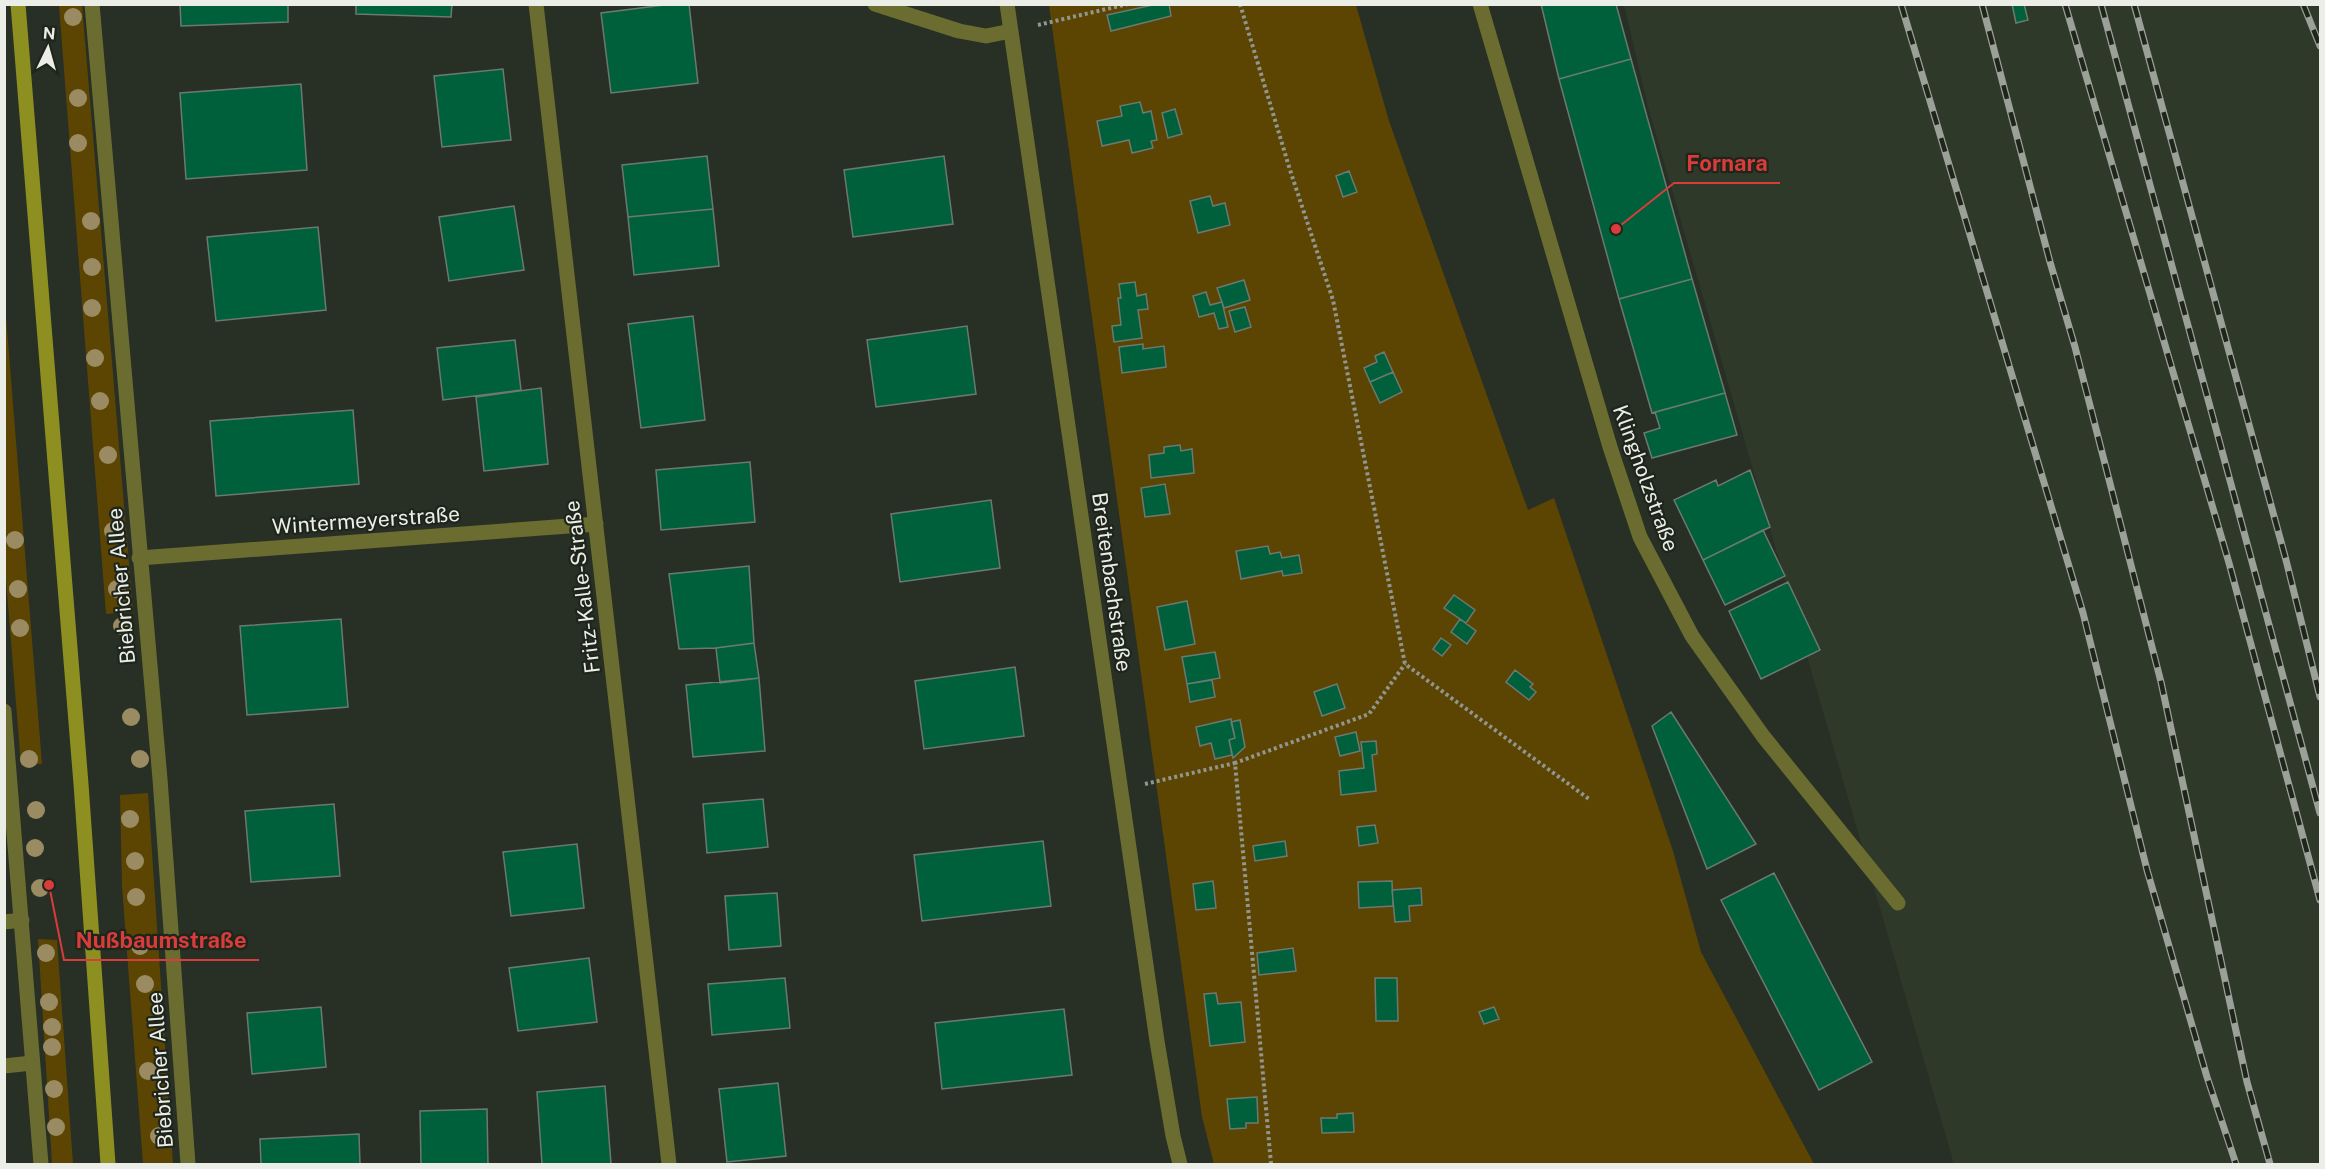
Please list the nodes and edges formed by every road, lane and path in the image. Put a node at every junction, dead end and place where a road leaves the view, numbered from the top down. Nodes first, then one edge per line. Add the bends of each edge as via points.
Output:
1 (18, 4) edge
2 (92, 4) edge
3 (536, 4) edge
4 (874, 4) edge
5 (1007, 4) edge
6 (1128, 4) edge
7 (1240, 4) edge
8 (1480, 4) edge
9 (1011, 32) junction
10 (596, 524) junction
11 (139, 558) junction
12 (1405, 664) junction
13 (4, 711) edge
14 (1235, 763) junction
15 (1121, 789) junction
16 (1589, 799) dead end
17 (1898, 903) dead end
18 (22, 920) junction
19 (4, 922) edge
20 (32, 1063) junction
21 (4, 1066) edge
22 (41, 1164) edge
23 (108, 1164) edge
24 (188, 1164) edge
25 (669, 1164) edge
26 (1180, 1164) edge
27 (1272, 1164) edge

1 - 23 main road
2 - 11 street, Biebricher Allee
3 - 10 street, Fritz-Kalle-Straße
4 - 9 street via 959,31 986,36
5 - 9 street, Breitenbachstraße
6 - 9 path
7 - 12 path via 1333,300
8 - 17 street, Klingholzstraße via 1640,537 1692,636 1763,736
9 - 15 street, Breitenbachstraße
10 - 11 street, Wintermeyerstraße
10 - 25 street, Fritz-Kalle-Straße
11 - 24 street, Biebricher Allee via 160,779
12 - 14 path via 1370,714
12 - 16 path
13 - 18 street
14 - 15 path
14 - 27 path
15 - 26 street, Breitenbachstraße via 1164,1083
18 - 19 street
18 - 20 street
20 - 21 street
20 - 22 street

